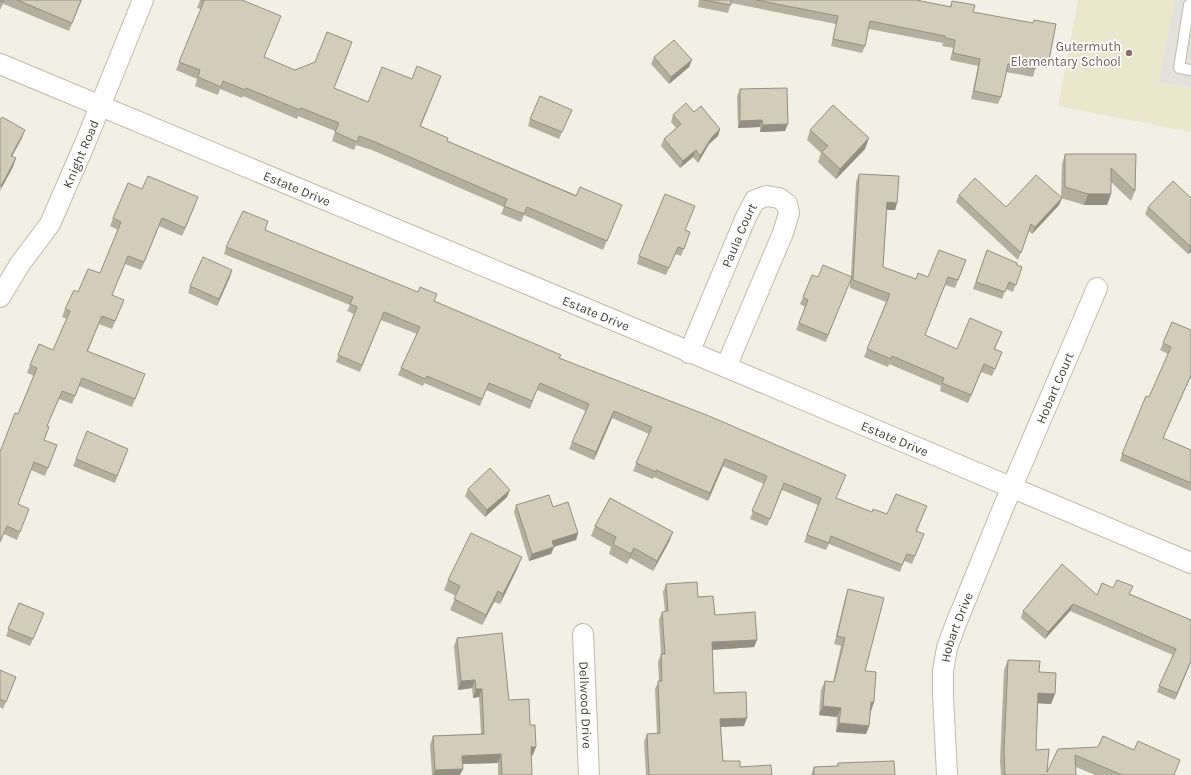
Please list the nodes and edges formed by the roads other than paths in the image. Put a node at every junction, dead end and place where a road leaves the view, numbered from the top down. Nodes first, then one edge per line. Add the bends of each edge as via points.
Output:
1 (143, 0) edge
2 (1191, 5) edge
3 (0, 64) edge
4 (1191, 70) edge
5 (100, 106) junction
6 (1097, 288) dead end
7 (0, 297) edge
8 (689, 352) junction
9 (726, 367) junction
10 (1013, 488) junction
11 (1191, 563) edge
12 (583, 634) dead end
13 (589, 775) edge
14 (947, 775) edge

1 - 5 street, Knight Road
2 - 4 lane via 1179,68
3 - 5 street, Estate Drive
5 - 7 street, Knight Road via 50,224 20,264
5 - 8 street, Estate Drive
6 - 10 street, Hobart Court
8 - 9 street, Estate Drive
8 - 9 street, Paula Court via 755,200 767,196 779,198 787,204 789,213 783,233
9 - 10 street, Estate Drive
10 - 11 street, Estate Drive
10 - 14 street, Hobart Drive via 947,648 943,671 943,695
12 - 13 street, Dellwood Drive

